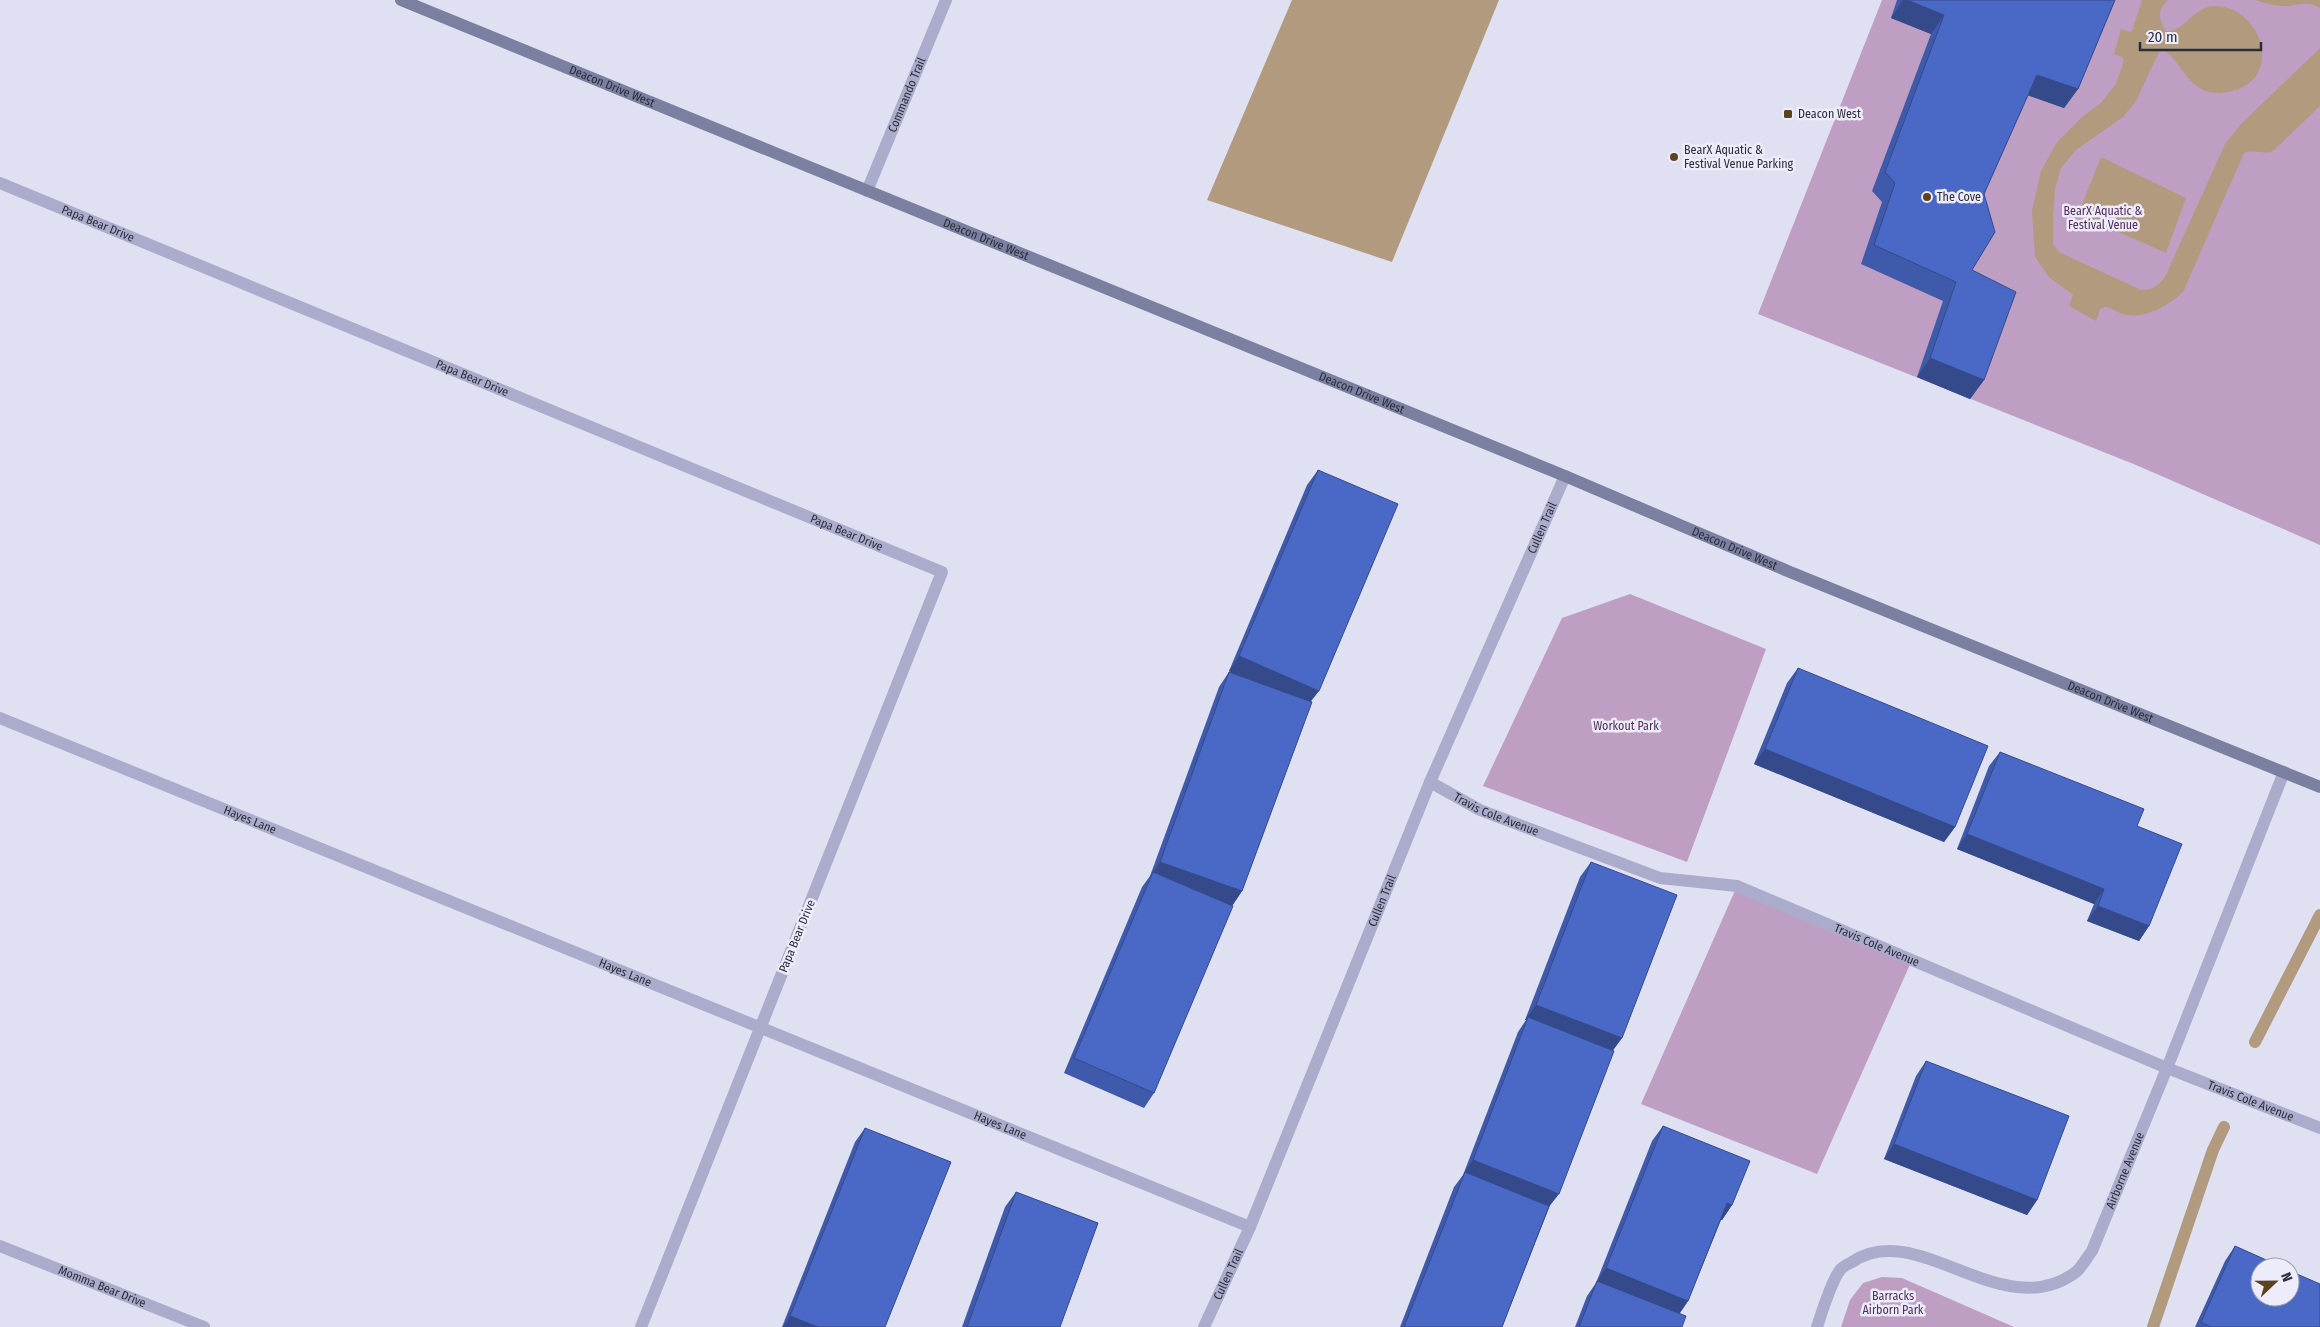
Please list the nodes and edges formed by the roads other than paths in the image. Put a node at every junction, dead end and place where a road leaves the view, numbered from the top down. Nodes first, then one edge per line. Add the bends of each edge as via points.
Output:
1 (401, 0) edge
2 (946, 0) edge
3 (0, 184) edge
4 (867, 191) junction
5 (1565, 476) junction
6 (0, 718) edge
7 (2284, 772) junction
8 (1430, 782) junction
9 (2320, 787) edge
10 (761, 1027) junction
11 (2167, 1068) junction
12 (2320, 1128) edge
13 (1250, 1227) junction
14 (0, 1246) edge
15 (204, 1327) edge
16 (641, 1327) edge
17 (1204, 1327) edge
18 (1817, 1327) edge

1 - 4 street, Deacon Drive West
2 - 4 street, Commando Trail
3 - 10 street, Papa Bear Drive via 942,572
4 - 5 street, Deacon Drive West
5 - 7 street, Deacon Drive West via 1790,572
5 - 8 street, Cullen Trail
6 - 10 street, Hayes Lane
7 - 9 street, Deacon Drive West
7 - 11 street, Airborne Avenue
8 - 11 street, Travis Cole Avenue via 1480,810 1660,878 1738,886
8 - 13 street, Cullen Trail
10 - 13 street, Hayes Lane
10 - 16 street, Papa Bear Drive
11 - 12 street, Travis Cole Avenue
11 - 18 street, Airborne Avenue via 2092,1251 2076,1271 2053,1285 2029,1289 2000,1287 1921,1257 1890,1251 1864,1254 1840,1270
13 - 17 street, Cullen Trail
14 - 15 street, Momma Bear Drive

